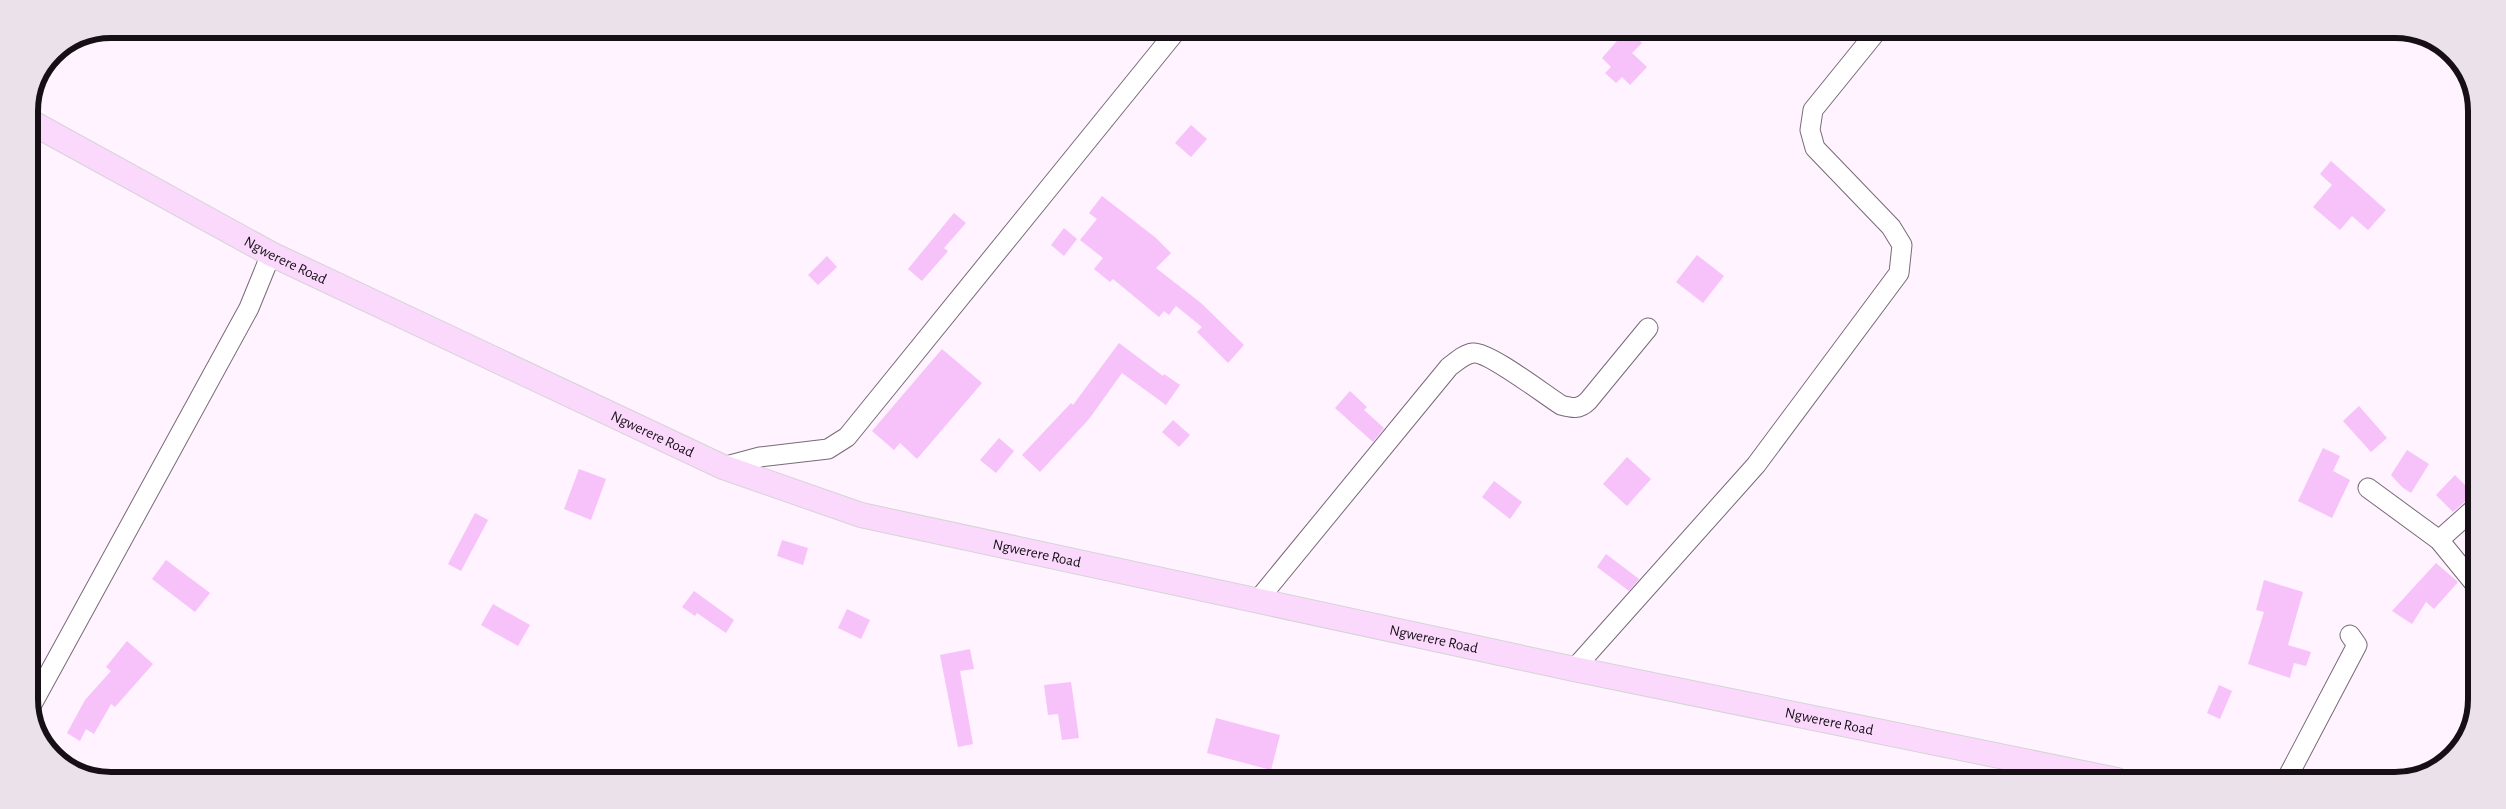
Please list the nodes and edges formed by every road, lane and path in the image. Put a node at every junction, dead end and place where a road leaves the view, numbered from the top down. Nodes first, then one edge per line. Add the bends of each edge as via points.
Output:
1 (1171, 37) edge
2 (1872, 37) edge
3 (37, 125) edge
4 (271, 254) junction
5 (1648, 328) dead end
6 (723, 467) junction
7 (2368, 488) dead end
8 (2468, 514) edge
9 (2439, 540) junction
10 (2468, 575) edge
11 (1257, 602) junction
12 (2350, 635) dead end
13 (1574, 669) junction
14 (38, 693) edge
15 (2079, 772) edge
16 (2290, 772) edge

1 - 6 street via 847,437 828,448 760,457
2 - 13 street via 1814,110 1810,130 1815,148 1891,227 1902,245 1899,273 1756,465
3 - 4 main road, Ngwerere Road
4 - 6 main road, Ngwerere Road
4 - 14 street via 244,316
5 - 11 street via 1588,401 1573,409 1561,405 1488,356 1473,353 1462,357 1449,367
6 - 11 main road, Ngwerere Road via 861,515
7 - 9 street
8 - 9 street
9 - 10 street
11 - 13 main road, Ngwerere Road
12 - 16 street via 2357,645
13 - 15 main road, Ngwerere Road

